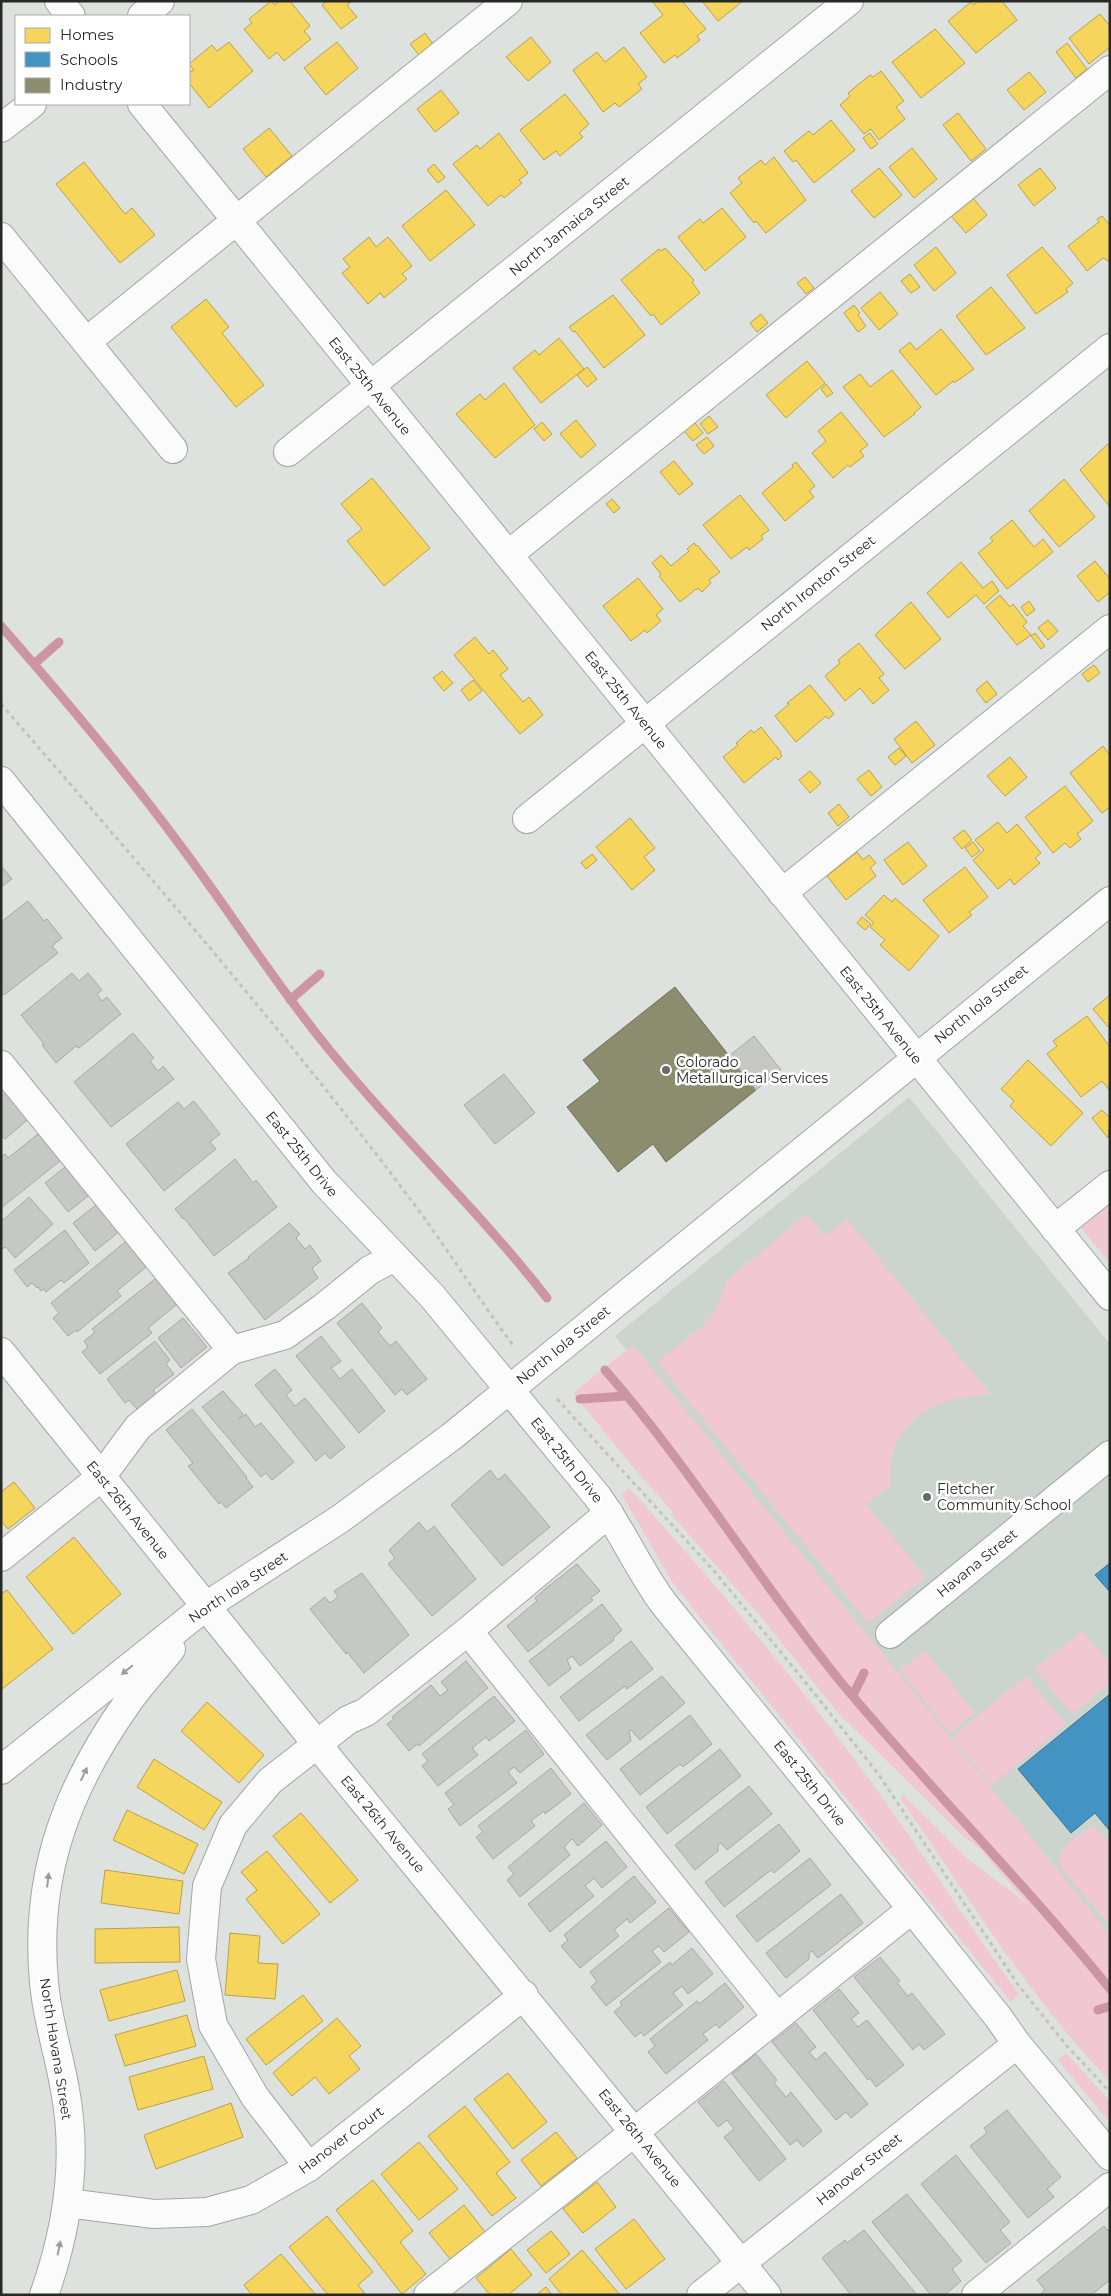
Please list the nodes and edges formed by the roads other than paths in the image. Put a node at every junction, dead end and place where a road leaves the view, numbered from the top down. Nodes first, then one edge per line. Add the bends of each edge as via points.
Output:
1 (59, 1) edge
2 (160, 1) edge
3 (508, 1) edge
4 (849, 1) edge
5 (70, 15) edge
6 (143, 15) edge
7 (1110, 70) edge
8 (31, 105) edge
9 (143, 105) edge
10 (1, 128) edge
11 (236, 220) junction
12 (1, 236) edge
13 (86, 342) junction
14 (1110, 348) edge
15 (370, 386) junction
16 (173, 449) dead end
17 (288, 452) dead end
18 (508, 554) junction
19 (1110, 629) edge
20 (645, 724) junction
21 (1, 781) edge
22 (527, 820) dead end
23 (782, 893) junction
24 (1110, 901) edge
25 (916, 1057) junction
26 (1, 1066) edge
27 (1110, 1185) edge
28 (1056, 1230) junction
29 (396, 1256) junction
30 (1110, 1296) edge
31 (232, 1350) junction
32 (1, 1352) edge
33 (510, 1389) junction
34 (1110, 1455) edge
35 (102, 1477) junction
36 (609, 1513) junction
37 (1, 1557) edge
38 (206, 1606) junction
39 (468, 1631) junction
40 (890, 1634) dead end
41 (316, 1743) junction
42 (1, 1770) edge
43 (912, 1909) junction
44 (524, 1994) junction
45 (777, 2017) junction
46 (1016, 2044) junction
47 (635, 2132) junction
48 (1110, 2156) edge
49 (309, 2167) junction
50 (1110, 2187) edge
51 (68, 2203) junction
52 (741, 2263) junction
53 (993, 2290) edge
54 (44, 2295) edge
55 (428, 2295) edge
56 (701, 2295) edge
57 (767, 2295) edge

1 - 5 street
2 - 6 street
3 - 11 street
4 - 15 street, North Jamaica Street
7 - 18 street
8 - 10 street
9 - 11 street, East 25th Avenue
11 - 13 street
11 - 15 street, East 25th Avenue
12 - 13 street
13 - 16 street
14 - 20 street, North Ironton Street
15 - 17 street, North Jamaica Street
15 - 18 street, East 25th Avenue
18 - 20 street, East 25th Avenue
19 - 23 street
20 - 22 street, North Ironton Street
20 - 23 street, East 25th Avenue
21 - 29 street, East 25th Drive via 324,1182
23 - 25 street, East 25th Avenue
24 - 25 street, North Iola Street
25 - 28 street, East 25th Avenue
25 - 33 street, North Iola Street
26 - 31 street
27 - 28 street
28 - 30 street, East 25th Avenue
29 - 31 street via 370,1270 284,1334
29 - 33 street, East 25th Drive
31 - 35 street via 138,1426
32 - 35 street, East 26th Avenue
33 - 36 street, East 25th Drive
33 - 38 street, North Iola Street via 347,1514
34 - 40 street, Havana Street
35 - 37 street
35 - 38 street, East 26th Avenue
36 - 39 street
36 - 43 street, East 25th Drive via 664,1604
38 - 41 street, East 26th Avenue
38 -> 42 street, North Iola Street
51 -> 38 street, North Havana Street via 70,2147 66,2091 44,1982 42,1929 49,1870 63,1818 88,1765 128,1701
39 - 41 street via 366,1712 348,1720
39 - 45 street
41 - 44 street, East 26th Avenue
41 - 49 street via 270,1781 234,1825 207,1886 201,1959 213,2025 255,2097
43 - 45 street
43 - 46 street, East 25th Drive
44 - 47 street, East 26th Avenue
44 - 49 street, Hanover Court
45 - 47 street
46 - 48 street, East 25th Drive
46 - 52 street, Hanover Street
47 - 52 street, East 26th Avenue
47 - 55 street
49 - 51 street, Hanover Court via 251,2200 207,2212 154,2214
50 - 53 street
54 -> 51 street, North Havana Street via 56,2261
52 - 56 street, Hanover Street
52 - 57 street, East 26th Avenue

